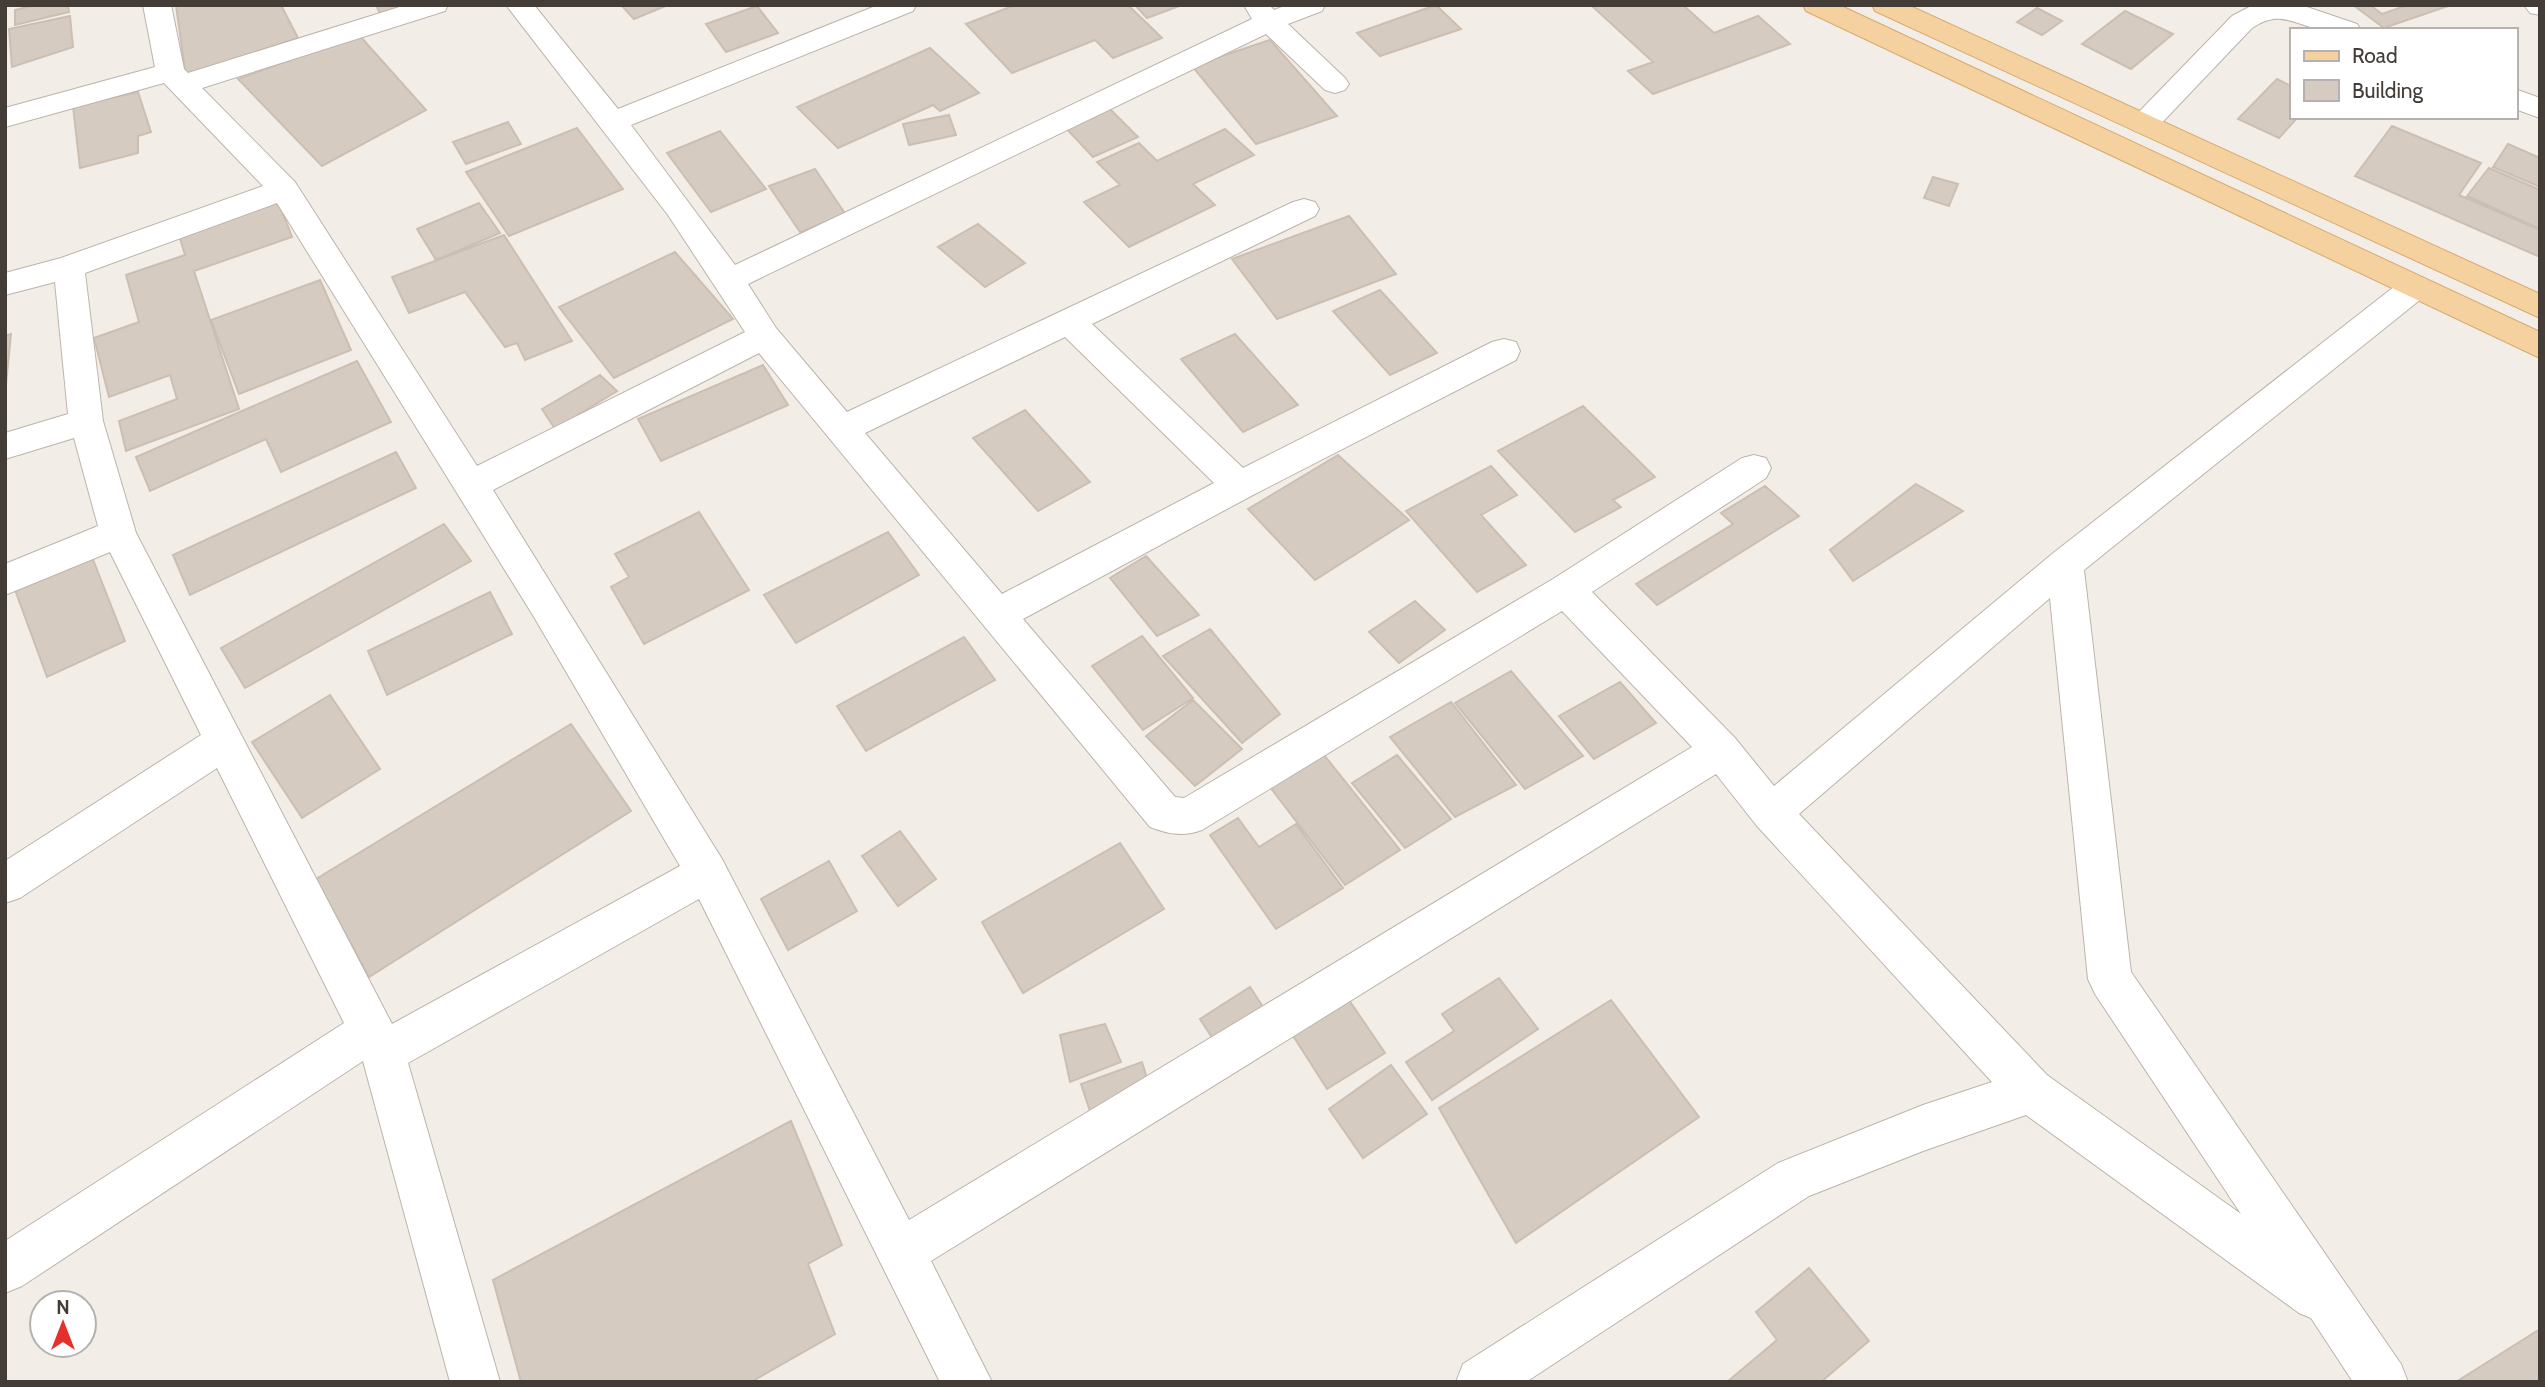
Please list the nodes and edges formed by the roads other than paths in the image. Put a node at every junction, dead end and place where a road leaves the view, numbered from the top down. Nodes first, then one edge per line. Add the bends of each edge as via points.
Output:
1 (157, 5) edge
2 (435, 5) edge
3 (519, 5) edge
4 (903, 5) edge
5 (1312, 5) edge
6 (1816, 5) edge
7 (1885, 5) edge
8 (1262, 14) edge
9 (2342, 28) edge
10 (176, 79) junction
11 (1335, 84) dead end
12 (2517, 99) edge
13 (2540, 109) edge
14 (5, 118) edge
15 (613, 122) junction
16 (2144, 124) junction
17 (284, 189) junction
18 (1304, 209) dead end
19 (69, 267) junction
20 (730, 280) junction
21 (5, 284) edge
22 (2415, 287) junction
23 (2540, 307) edge
24 (1069, 321) junction
25 (764, 336) junction
26 (2540, 346) edge
27 (1504, 351) dead end
28 (86, 421) junction
29 (841, 430) junction
30 (5, 446) edge
31 (1754, 468) dead end
32 (469, 486) junction
33 (1239, 486) junction
34 (118, 533) junction
35 (2065, 564) junction
36 (5, 580) edge
37 (1566, 590) junction
38 (998, 614) junction
39 (225, 741) junction
40 (1721, 750) junction
41 (1772, 813) junction
42 (707, 873) junction
43 (5, 884) edge
44 (377, 1041) junction
45 (2031, 1091) junction
46 (901, 1252) junction
47 (5, 1269) edge
48 (2335, 1310) junction
49 (475, 1382) edge
50 (967, 1382) edge
51 (1481, 1382) edge
52 (2383, 1382) edge

1 - 10 street
2 - 10 street
3 - 15 street
4 - 15 street
5 - 8 street
6 - 22 main road
7 - 16 main road
8 - 11 street
8 - 20 street
9 - 16 street via 2311,16 2261,11 2242,22
10 - 14 street
10 - 17 street
12 - 13 street
15 - 20 street
16 - 23 main road
17 - 19 street
17 - 32 street
18 - 24 street
19 - 21 street
19 - 28 street
20 - 25 street
22 - 26 main road
22 - 35 street
24 - 29 street
24 - 33 street
25 - 29 street
25 - 32 street
27 - 33 street
28 - 30 street
28 - 34 street
29 - 38 street
31 - 37 street
32 - 42 street via 547,606
33 - 38 street
34 - 36 street
34 - 39 street
35 - 41 street
35 - 48 street via 2110,979
37 - 38 street via 1188,817 1164,814
37 - 40 street
39 - 43 street
39 - 44 street
40 - 41 street
40 - 46 street
41 - 45 street
42 - 44 street
42 - 46 street
44 - 47 street
44 - 49 street
45 - 48 street
45 - 51 street via 1794,1180
46 - 50 street
48 - 52 street

